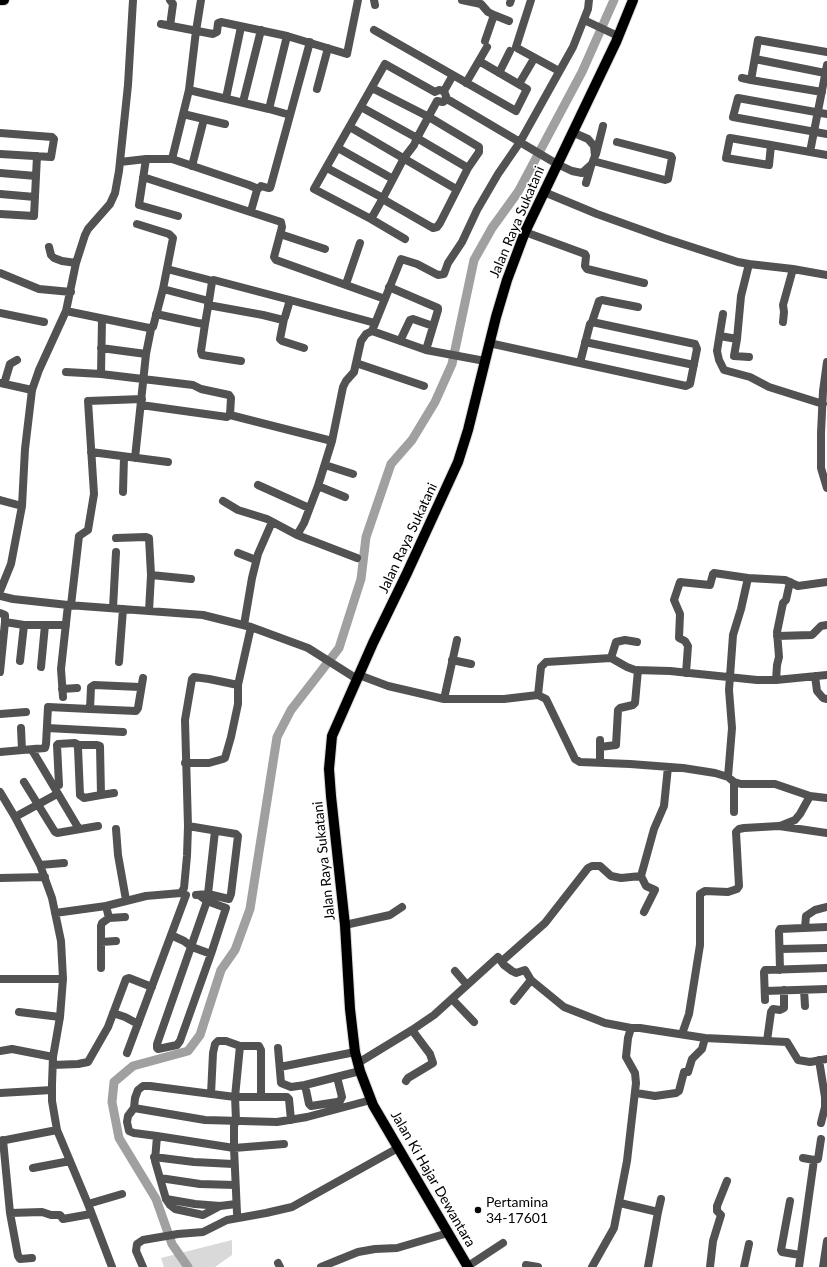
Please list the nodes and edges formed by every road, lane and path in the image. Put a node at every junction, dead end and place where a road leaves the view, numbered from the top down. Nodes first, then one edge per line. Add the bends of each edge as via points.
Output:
1 (0, 0) edge
2 (4, 0) edge
3 (133, 0) edge
4 (170, 0) edge
5 (201, 0) edge
6 (358, 0) edge
7 (462, 0) edge
8 (532, 0) edge
9 (589, 0) edge
10 (633, 0) edge
11 (494, 15) junction
12 (584, 20) junction
13 (509, 21) dead end
14 (161, 24) dead end
15 (170, 26) junction
16 (241, 27) junction
17 (261, 30) junction
18 (374, 30) dead end
19 (196, 31) junction
20 (614, 34) junction
21 (288, 36) junction
22 (310, 42) junction
23 (328, 48) junction
24 (510, 51) dead end
25 (827, 52) edge
26 (755, 59) junction
27 (479, 61) junction
28 (532, 62) dead end
29 (826, 69) edge
30 (559, 71) junction
31 (499, 73) junction
32 (453, 75) junction
33 (742, 78) dead end
34 (751, 80) junction
35 (466, 82) junction
36 (519, 84) junction
37 (372, 88) junction
38 (317, 89) dead end
39 (189, 90) junction
40 (435, 92) junction
41 (822, 92) junction
42 (446, 95) junction
43 (226, 98) junction
44 (437, 101) junction
45 (243, 102) junction
46 (361, 107) junction
47 (269, 108) junction
48 (818, 113) junction
49 (183, 114) junction
50 (827, 114) edge
51 (290, 115) junction
52 (429, 117) junction
53 (204, 119) junction
54 (225, 124) dead end
55 (603, 126) dead end
56 (350, 127) junction
57 (572, 132) junction
58 (815, 132) junction
59 (0, 133) edge
60 (827, 134) edge
61 (417, 138) junction
62 (617, 142) dead end
63 (523, 144) junction
64 (771, 145) junction
65 (338, 148) junction
66 (810, 152) junction
67 (0, 154) edge
68 (827, 155) edge
69 (37, 156) junction
70 (404, 158) junction
71 (146, 159) junction
72 (172, 159) junction
73 (120, 162) junction
74 (593, 162) junction
75 (557, 164) junction
76 (192, 166) junction
77 (327, 168) junction
78 (468, 168) junction
79 (0, 174) edge
80 (36, 176) junction
81 (143, 177) junction
82 (393, 179) junction
83 (586, 183) dead end
84 (664, 185) dead end
85 (456, 189) junction
86 (257, 190) junction
87 (544, 192) junction
88 (0, 194) edge
89 (35, 197) junction
90 (383, 198) junction
91 (251, 211) junction
92 (0, 214) edge
93 (178, 216) dead end
94 (371, 219) junction
95 (137, 224) dead end
96 (525, 232) junction
97 (280, 234) junction
98 (405, 239) dead end
99 (360, 243) dead end
100 (49, 247) dead end
101 (325, 249) dead end
102 (76, 263) junction
103 (749, 264) junction
104 (167, 269) junction
105 (793, 269) junction
106 (0, 273) edge
107 (827, 275) edge
108 (213, 281) junction
109 (644, 283) dead end
110 (346, 284) junction
111 (389, 287) junction
112 (163, 289) junction
113 (71, 292) junction
114 (385, 299) junction
115 (290, 300) junction
116 (209, 303) junction
117 (638, 307) dead end
118 (66, 311) junction
119 (0, 313) edge
120 (156, 314) junction
121 (723, 314) dead end
122 (102, 319) junction
123 (284, 319) junction
124 (44, 322) dead end
125 (592, 322) junction
126 (783, 322) dead end
127 (205, 324) junction
128 (433, 326) junction
129 (374, 327) junction
130 (151, 328) junction
131 (720, 336) junction
132 (737, 339) junction
133 (400, 341) junction
134 (585, 342) junction
135 (489, 343) junction
136 (101, 348) junction
137 (304, 348) dead end
138 (426, 350) junction
139 (146, 354) junction
140 (749, 357) dead end
141 (17, 360) dead end
142 (241, 361) dead end
143 (485, 361) junction
144 (827, 362) edge
145 (580, 363) junction
146 (356, 364) junction
147 (694, 365) junction
148 (66, 372) dead end
149 (101, 374) junction
150 (144, 379) junction
151 (2, 384) edge
152 (424, 386) dead end
153 (32, 390) junction
154 (141, 402) junction
155 (823, 404) junction
156 (230, 415) junction
157 (332, 441) junction
158 (91, 452) junction
159 (124, 457) junction
160 (135, 458) junction
161 (168, 462) dead end
162 (325, 465) junction
163 (353, 474) dead end
164 (258, 485) dead end
165 (318, 486) junction
166 (827, 488) edge
167 (123, 492) dead end
168 (345, 497) dead end
169 (0, 500) edge
170 (223, 501) dead end
171 (22, 506) junction
172 (309, 508) junction
173 (272, 522) junction
174 (297, 535) junction
175 (116, 538) dead end
176 (116, 552) dead end
177 (238, 553) dead end
178 (357, 558) dead end
179 (256, 560) junction
180 (151, 575) junction
181 (748, 578) junction
182 (191, 579) dead end
183 (790, 582) junction
184 (827, 582) edge
185 (0, 591) edge
186 (0, 596) edge
187 (70, 605) junction
188 (113, 608) junction
189 (123, 609) junction
190 (149, 611) junction
191 (0, 613) edge
192 (5, 622) junction
193 (24, 625) junction
194 (45, 625) junction
195 (66, 625) junction
196 (827, 625) edge
197 (248, 626) junction
198 (777, 636) junction
199 (457, 640) dead end
200 (637, 642) dead end
201 (611, 658) junction
202 (452, 660) junction
203 (20, 661) dead end
204 (119, 662) dead end
205 (471, 664) dead end
206 (41, 667) dead end
207 (638, 670) junction
208 (0, 672) edge
209 (686, 673) junction
210 (827, 675) edge
211 (815, 676) junction
212 (358, 677) junction
213 (143, 678) dead end
214 (729, 678) junction
215 (776, 680) junction
216 (238, 686) junction
217 (140, 687) junction
218 (76, 688) dead end
219 (538, 695) junction
220 (444, 699) junction
221 (827, 699) edge
222 (90, 709) junction
223 (26, 712) dead end
224 (0, 714) edge
225 (21, 728) dead end
226 (47, 728) junction
227 (123, 732) dead end
228 (77, 745) junction
229 (46, 747) junction
230 (57, 747) junction
231 (22, 750) junction
232 (32, 750) junction
233 (0, 752) edge
234 (600, 762) junction
235 (185, 763) junction
236 (668, 766) junction
237 (731, 780) junction
238 (24, 782) dead end
239 (59, 785) dead end
240 (0, 792) edge
241 (114, 793) dead end
242 (57, 794) junction
243 (101, 795) junction
244 (810, 796) junction
245 (827, 798) edge
246 (4, 804) edge
247 (38, 805) junction
248 (734, 812) dead end
249 (15, 817) junction
250 (98, 826) dead end
251 (188, 826) junction
252 (779, 826) junction
253 (79, 829) junction
254 (116, 829) dead end
255 (215, 831) junction
256 (827, 833) edge
257 (64, 863) dead end
258 (40, 865) junction
259 (45, 876) junction
260 (641, 876) junction
261 (0, 878) edge
262 (184, 894) junction
263 (208, 897) junction
264 (229, 899) junction
265 (126, 900) junction
266 (106, 906) junction
267 (827, 907) edge
268 (226, 908) junction
269 (402, 908) dead end
270 (644, 912) dead end
271 (55, 913) junction
272 (124, 917) dead end
273 (109, 918) junction
274 (345, 925) junction
275 (827, 927) edge
276 (805, 928) junction
277 (171, 935) junction
278 (116, 941) dead end
279 (101, 942) junction
280 (192, 947) junction
281 (827, 948) edge
282 (780, 949) junction
283 (211, 954) junction
284 (502, 961) junction
285 (101, 968) dead end
286 (827, 968) edge
287 (780, 970) junction
288 (455, 971) dead end
289 (0, 979) edge
290 (63, 979) junction
291 (531, 980) junction
292 (467, 985) junction
293 (152, 987) junction
294 (827, 989) edge
295 (765, 990) junction
296 (784, 990) junction
297 (804, 990) junction
298 (452, 999) junction
299 (765, 1000) dead end
300 (514, 1001) dead end
301 (806, 1006) dead end
302 (19, 1012) dead end
303 (113, 1013) junction
304 (60, 1017) junction
305 (474, 1022) dead end
306 (138, 1024) junction
307 (631, 1028) junction
308 (412, 1030) junction
309 (682, 1034) junction
310 (705, 1038) junction
311 (767, 1041) junction
312 (240, 1046) junction
313 (278, 1048) dead end
314 (0, 1051) edge
315 (355, 1052) junction
316 (127, 1053) dead end
317 (823, 1059) edge
318 (53, 1061) junction
319 (280, 1067) junction
320 (358, 1067) junction
321 (337, 1077) junction
322 (406, 1081) dead end
323 (305, 1085) junction
324 (52, 1090) junction
325 (0, 1093) edge
326 (636, 1093) junction
327 (211, 1094) junction
328 (234, 1096) junction
329 (261, 1097) junction
330 (372, 1103) junction
331 (826, 1107) edge
332 (134, 1108) junction
333 (236, 1120) junction
334 (291, 1120) junction
335 (821, 1123) dead end
336 (57, 1130) junction
337 (157, 1136) junction
338 (821, 1139) dead end
339 (1, 1140) edge
340 (284, 1144) dead end
341 (234, 1148) junction
342 (398, 1148) junction
343 (154, 1157) junction
344 (802, 1158) dead end
345 (814, 1160) junction
346 (70, 1161) junction
347 (234, 1164) junction
348 (33, 1168) dead end
349 (160, 1178) junction
350 (727, 1181) dead end
351 (235, 1185) junction
352 (122, 1194) dead end
353 (661, 1199) dead end
354 (790, 1201) dead end
355 (620, 1203) junction
356 (88, 1204) junction
357 (236, 1204) junction
358 (658, 1212) junction
359 (10, 1213) junction
360 (237, 1213) dead end
361 (91, 1214) junction
362 (448, 1233) junction
363 (827, 1241) edge
364 (503, 1243) dead end
365 (749, 1244) dead end
366 (800, 1256) junction
367 (32, 1258) dead end
368 (526, 1264) dead end
369 (112, 1267) edge
370 (143, 1267) edge
371 (321, 1267) edge
372 (468, 1267) edge
373 (538, 1267) edge
374 (592, 1267) edge
375 (648, 1267) edge
376 (710, 1267) edge
377 (744, 1267) edge
378 (799, 1267) edge
379 (823, 1267) edge

1 - 2 main road
3 - 73 street
4 - 15 street
5 - 19 street
6 - 23 street via 348,52 344,54
7 - 11 street via 481,4
8 - 30 street via 516,46
9 - 12 street
10 - 20 main road, Jalan Raya Sukatani
11 - 13 street
11 - 27 street
12 - 20 street
12 - 30 street via 573,47
14 - 15 street
15 - 19 street
16 - 17 street
16 - 19 street via 219,22 216,34
16 - 43 street
17 - 21 street
17 - 45 street
18 - 32 street
19 - 39 street
20 - 57 main road, Jalan Raya Sukatani
21 - 22 street
21 - 47 street
22 - 23 street
22 - 51 street
23 - 38 street
24 - 31 street
25 - 26 street via 758,40
26 - 29 street
26 - 34 street
27 - 31 street
27 - 35 street
28 - 36 street
29 - 41 street
30 - 63 street
31 - 36 street
32 - 35 street
32 - 42 street
33 - 34 street
34 - 41 street
35 - 36 street via 516,111 527,89
37 - 40 street via 385,64
37 - 46 street
37 - 52 street
39 - 43 street
39 - 49 street
40 - 42 street via 439,90
40 - 44 street
41 - 48 street
42 - 44 street via 443,102
42 - 63 street
43 - 45 street
44 - 52 street
45 - 47 street
46 - 56 street
46 - 61 street
47 - 51 street
48 - 50 street
48 - 58 street
48 - 58 street via 738,98 733,117
49 - 53 street
49 - 72 street
51 - 86 street via 271,186 261,186
52 - 61 street
52 - 78 street via 479,147 479,152
53 - 54 street
53 - 76 street
55 - 74 street
56 - 65 street
56 - 70 street
57 - 74 street via 588,139 594,146
57 - 75 main road, Jalan Raya Sukatani
58 - 60 street
58 - 66 street
59 - 69 street via 52,137 52,156
61 - 70 street
61 - 78 street
62 - 74 street via 671,156 668,179
63 - 75 street
63 - 111 street via 498,174 444,274 438,276 417,264 401,259
64 - 64 street via 730,138 726,158 769,165
64 - 66 street
65 - 77 street
65 - 82 street
66 - 68 street
67 - 69 street
69 - 80 street
70 - 82 street
70 - 85 street
71 - 72 street
71 - 73 street
71 - 81 street
72 - 76 street
73 - 102 street via 115,193 110,204 88,229
74 - 75 street via 582,172 572,171
74 - 83 street
74 - 84 street
75 - 87 main road, Jalan Raya Sukatani
76 - 86 street
77 - 90 street
77 - 94 street via 314,189
78 - 85 street
79 - 80 street
80 - 89 street
81 - 91 street
81 - 93 street via 138,205
82 - 90 street
85 - 90 street via 440,223 433,228
86 - 91 street
87 - 96 main road, Jalan Raya Sukatani
87 - 103 street via 664,238
88 - 89 street
89 - 92 street via 32,217
90 - 94 street
91 - 97 street via 281,222
94 - 98 street
95 - 104 street via 172,237
96 - 109 street via 585,254 587,269
96 - 135 main road, Jalan Raya Sukatani via 506,280
97 - 101 street
97 - 110 street via 274,257 276,260
99 - 110 street
100 - 102 street via 54,258
102 - 113 street
103 - 105 street
103 - 132 street via 741,296
104 - 108 street
104 - 112 street
105 - 107 street
105 - 126 street via 783,305
106 - 113 street via 39,288
108 - 115 street
108 - 116 street
110 - 114 street
111 - 114 street
111 - 128 street via 438,308
112 - 116 street
112 - 120 street
113 - 118 street
114 - 129 street
115 - 123 street
115 - 129 street
116 - 123 street
116 - 127 street
117 - 125 street via 602,300 599,301
118 - 122 street
118 - 153 street
119 - 124 street
120 - 127 street
120 - 130 street
121 - 131 street
122 - 130 street
122 - 136 street
123 - 137 street via 280,339
125 - 134 street
125 - 147 street via 695,344 697,349
127 - 142 street via 202,355
128 - 133 street via 410,320
128 - 138 street
129 - 133 street
129 - 146 street via 361,341
130 - 139 street
131 - 132 street
131 - 155 street via 717,351 724,370
132 - 140 street via 734,356
133 - 138 street
134 - 145 street
134 - 147 street
135 - 143 main road, Jalan Raya Sukatani
135 - 145 street
136 - 139 street
136 - 149 street
138 - 143 street
139 - 150 street
141 - 151 street via 10,364
143 - 212 main road, Jalan Raya Sukatani via 458,462
144 - 155 street
145 - 147 street via 686,386 690,384
146 - 152 street
146 - 157 street via 354,372 343,387
148 - 149 street
149 - 150 street
150 - 154 street
150 - 156 street via 193,385 230,396
151 - 153 street
153 - 171 street
154 - 156 street via 227,417
154 - 158 street via 88,401
154 - 160 street
155 - 166 street via 821,468
156 - 157 street
157 - 162 street
158 - 159 street
158 - 187 street via 94,494 88,530 78,536
159 - 160 street
159 - 167 street
160 - 161 street
162 - 163 street
162 - 165 street
164 - 172 street
165 - 168 street
165 - 172 street
169 - 171 street
170 - 173 street via 238,510
171 - 185 street via 11,564
172 - 174 street
173 - 174 street
173 - 179 street
174 - 178 street
175 - 180 street via 148,538
176 - 188 street
177 - 179 street
179 - 197 street
180 - 182 street
180 - 190 street
181 - 183 street
181 - 209 street via 714,573 710,585 680,582 674,600 680,618 679,638 688,646
181 - 214 street via 733,635
183 - 184 street via 798,586
183 - 198 street
186 - 187 street
187 - 188 street
187 - 195 street
188 - 189 street
189 - 190 street
189 - 204 street
190 - 197 street via 203,615
191 - 192 street via 5,615
192 - 193 street
192 - 208 street
193 - 194 street
193 - 203 street
194 - 195 street
194 - 206 street
195 - 218 street via 61,669 63,693
196 - 198 street via 821,626 812,635
197 - 212 street via 314,652
197 - 216 street
198 - 215 street via 779,657
199 - 202 street
200 - 201 street via 616,642
201 - 207 street via 631,670
201 - 219 street via 546,662 541,667
202 - 205 street
202 - 220 street
207 - 209 street
207 - 234 street via 635,703 618,710 616,745 600,743
209 - 214 street
210 - 211 street
211 - 215 street
211 - 221 street via 817,691
212 - 220 street
212 - 274 main road, Jalan Raya Sukatani via 335,728 330,750 331,796
213 - 217 street
214 - 215 street
214 - 237 street via 732,728
216 - 235 street via 238,704 225,758 209,763
216 - 235 street via 193,677 185,720
217 - 222 street via 136,710
217 - 222 street via 94,685 91,688
219 - 220 street via 504,699
219 - 234 street via 546,699 577,761
222 - 226 street via 48,707
223 - 224 street
225 - 231 street
226 - 227 street
226 - 229 street
228 - 230 street via 58,744
228 - 243 street via 100,746
228 - 243 street via 80,796 84,798
229 - 230 street
229 - 232 street
230 - 239 street
231 - 232 street
231 - 233 street
232 - 242 street
234 - 236 street
235 - 251 street
236 - 237 street via 715,773
236 - 260 street via 664,806 654,829
237 - 244 street via 746,784 775,784
237 - 248 street
238 - 247 street
240 - 246 street
241 - 243 street
242 - 247 street
242 - 253 street
244 - 245 street
244 - 252 street via 795,820
246 - 249 street
247 - 249 street
247 - 253 street via 55,832
249 - 258 street
250 - 253 street
251 - 255 street
251 - 262 street
252 - 256 street
252 - 309 street via 739,829 736,832 739,886 728,892 705,891 700,894 700,945 689,1014
254 - 265 street
255 - 263 street
255 - 264 street via 238,836
257 - 258 street
258 - 259 street
259 - 261 street
259 - 271 street
260 - 270 street via 646,886 655,890
260 - 284 street via 615,877 598,865 590,866 545,923
262 - 263 street
262 - 265 street
262 - 277 street
263 - 264 street
263 - 268 street
263 - 280 street
264 - 268 street
265 - 266 street
266 - 271 street
266 - 273 street
267 - 276 street via 806,916
268 - 283 street
269 - 274 street via 390,915
271 - 290 street via 61,941
272 - 273 street
273 - 279 street via 102,923
274 - 315 main road, Jalan Raya Sukatani
275 - 276 street
276 - 282 street via 780,929
277 - 280 street
277 - 293 street
278 - 279 street
279 - 285 street
280 - 283 street
280 - 283 street via 156,1046 158,1049 176,1045 180,1041
281 - 282 street
282 - 287 street
284 - 291 street via 516,973 524,970
284 - 292 street via 496,957
286 - 287 street
287 - 295 street via 764,972
288 - 292 street
289 - 290 street
290 - 304 street
291 - 300 street
291 - 307 street via 564,1007 605,1023
292 - 298 street
293 - 303 street via 126,979
293 - 306 street
294 - 297 street
295 - 296 street
295 - 299 street
296 - 297 street
296 - 311 street via 784,1008 771,1012
297 - 301 street
298 - 305 street
298 - 308 street
302 - 304 street
303 - 306 street
303 - 318 street via 88,1062 78,1064
304 - 318 street
306 - 316 street
307 - 309 street
307 - 326 street via 626,1057 636,1073
308 - 320 street
308 - 322 street via 430,1054 433,1063
309 - 310 street
310 - 311 street
310 - 326 street via 702,1049 692,1059 688,1072 684,1072 679,1091 655,1096
311 - 317 street via 787,1042 798,1060 810,1062
312 - 327 street via 226,1041 218,1041 215,1044
312 - 328 street
312 - 329 street via 260,1048
313 - 319 street
314 - 318 street via 12,1050
315 - 319 street
315 - 320 main road, Jalan Raya Sukatani
317 - 331 street
318 - 324 street
319 - 323 street via 282,1084 291,1087
320 - 321 street
320 - 330 main road, Jalan Raya Sukatani
321 - 323 street
321 - 323 street via 342,1097 338,1102 311,1106
324 - 325 street
324 - 336 street
326 - 355 street
327 - 328 street
327 - 332 street via 143,1086 137,1091
328 - 329 street
328 - 333 street
329 - 334 street via 288,1098
330 - 334 street
330 - 342 main road, Jalan Ki Hajar Dewantara
331 - 335 street
332 - 333 street via 205,1120
332 - 337 street via 128,1116 129,1131
333 - 334 street
333 - 341 street
336 - 339 street
336 - 346 street
337 - 341 street
337 - 343 street
338 - 345 street via 818,1159
339 - 359 street
340 - 341 street
341 - 347 street
342 - 362 main road, Jalan Ki Hajar Dewantara
342 - 370 street via 292,1206 227,1220 203,1232 142,1240 136,1251
343 - 347 street
343 - 349 street
344 - 345 street
345 - 366 street
346 - 348 street
346 - 356 street
347 - 351 street
349 - 351 street via 200,1184
349 - 357 street via 166,1199 175,1209 203,1215 220,1206
350 - 376 street via 717,1206 717,1211 721,1215 713,1241
351 - 357 street
352 - 356 street
353 - 358 street
354 - 366 street via 781,1249 782,1252
355 - 358 street
355 - 374 street via 612,1232
356 - 361 street
357 - 360 street
358 - 375 street
359 - 361 street via 42,1212 60,1215 63,1219
359 - 367 street via 19,1258
361 - 369 street
362 - 371 street via 397,1248 358,1252
362 - 372 main road, Jalan Ki Hajar Dewantara
363 - 379 street
364 - 372 street
365 - 377 street
366 - 378 street
368 - 373 street

